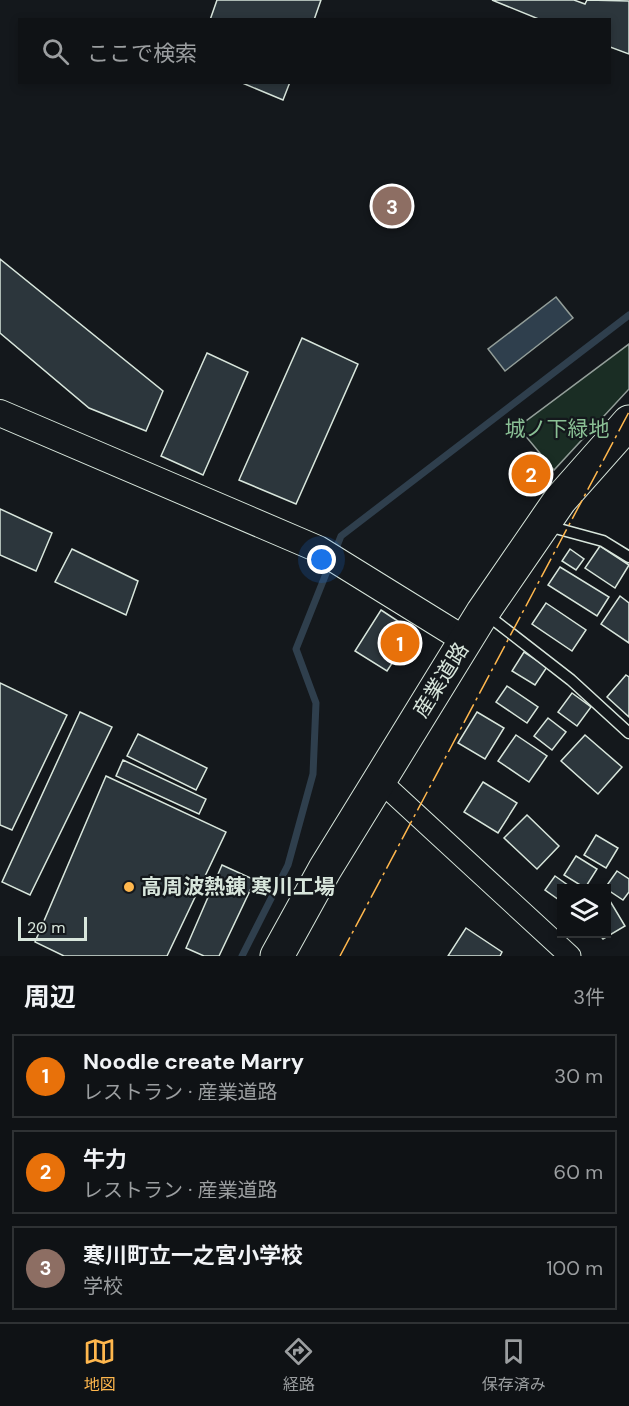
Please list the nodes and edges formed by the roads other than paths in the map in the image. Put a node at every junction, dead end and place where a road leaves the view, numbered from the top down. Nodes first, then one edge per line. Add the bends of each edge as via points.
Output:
1 (0, 413) edge
2 (629, 422) edge
3 (542, 524) junction
4 (629, 557) edge
5 (483, 612) junction
6 (465, 640) junction
7 (629, 733) edge
8 (379, 780) junction
9 (277, 956) edge
10 (570, 956) edge

1 - 6 street via 318,549
2 - 3 main road, 産業道路
3 - 4 lane via 603,541
3 - 5 main road, 産業道路
5 - 6 main road, 産業道路
5 - 7 lane via 571,680
6 - 8 main road, 産業道路
8 - 9 main road, 産業道路
8 - 10 street

